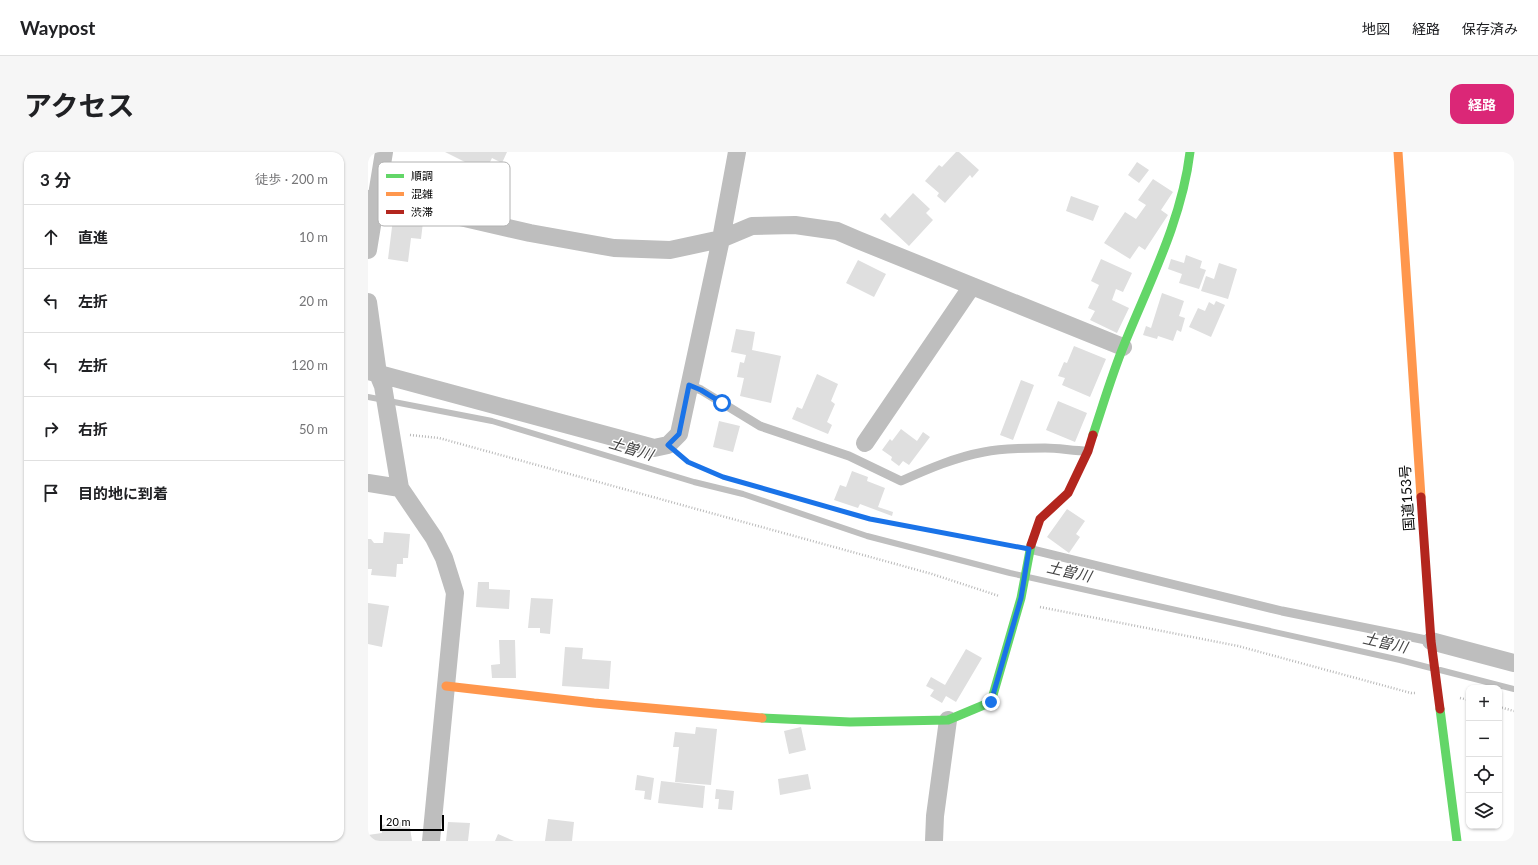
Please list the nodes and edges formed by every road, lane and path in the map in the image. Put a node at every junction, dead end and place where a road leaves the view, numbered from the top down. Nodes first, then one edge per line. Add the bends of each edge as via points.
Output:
1 (384, 152) edge
2 (737, 152) edge
3 (1190, 152) edge
4 (1398, 152) edge
5 (382, 162) edge
6 (378, 177) edge
7 (373, 198) edge
8 (499, 226) edge
9 (720, 239) junction
10 (368, 250) edge
11 (972, 286) junction
12 (368, 302) edge
13 (1123, 347) junction
14 (376, 377) edge
15 (689, 385) junction
16 (389, 426) junction
17 (866, 443) dead end
18 (668, 445) junction
19 (1088, 451) junction
20 (368, 483) edge
21 (400, 488) junction
22 (1028, 553) junction
23 (1020, 600) junction
24 (1432, 647) junction
25 (1514, 664) edge
26 (446, 686) junction
27 (1436, 692) junction
28 (1466, 699) edge
29 (1502, 708) edge
30 (1514, 711) edge
31 (948, 720) junction
32 (431, 841) edge
33 (934, 841) edge
34 (1456, 841) edge

1 - 5 street
2 - 9 street
3 - 13 main road via 1176,212 1156,269
4 - 24 main road, 国道153号
6 - 7 street
7 - 10 street
8 - 9 street via 614,248 670,250
9 - 11 street via 752,226 795,225 837,231
9 - 15 street
11 - 13 street
11 - 17 street
12 - 14 street
13 - 19 main road
14 - 16 street
14 - 18 street via 654,448
15 - 18 street via 679,434
15 - 19 lane via 760,426 849,456 901,481 984,452 1044,448
16 - 21 street
16 - 23 path
18 - 22 path via 688,462 723,477 870,519
19 - 22 main road via 1068,493 1040,519
20 - 21 street
21 - 26 street via 434,538 444,558 455,594
22 - 23 main road
22 - 24 lane
23 - 27 path via 1238,646 1411,693
23 - 31 main road via 991,702
24 - 25 street
24 - 27 main road, 国道153号
26 - 31 main road via 745,717 850,722
26 - 32 street
27 - 28 path
27 - 34 main road, 国道153号
29 - 30 path
31 - 33 street

